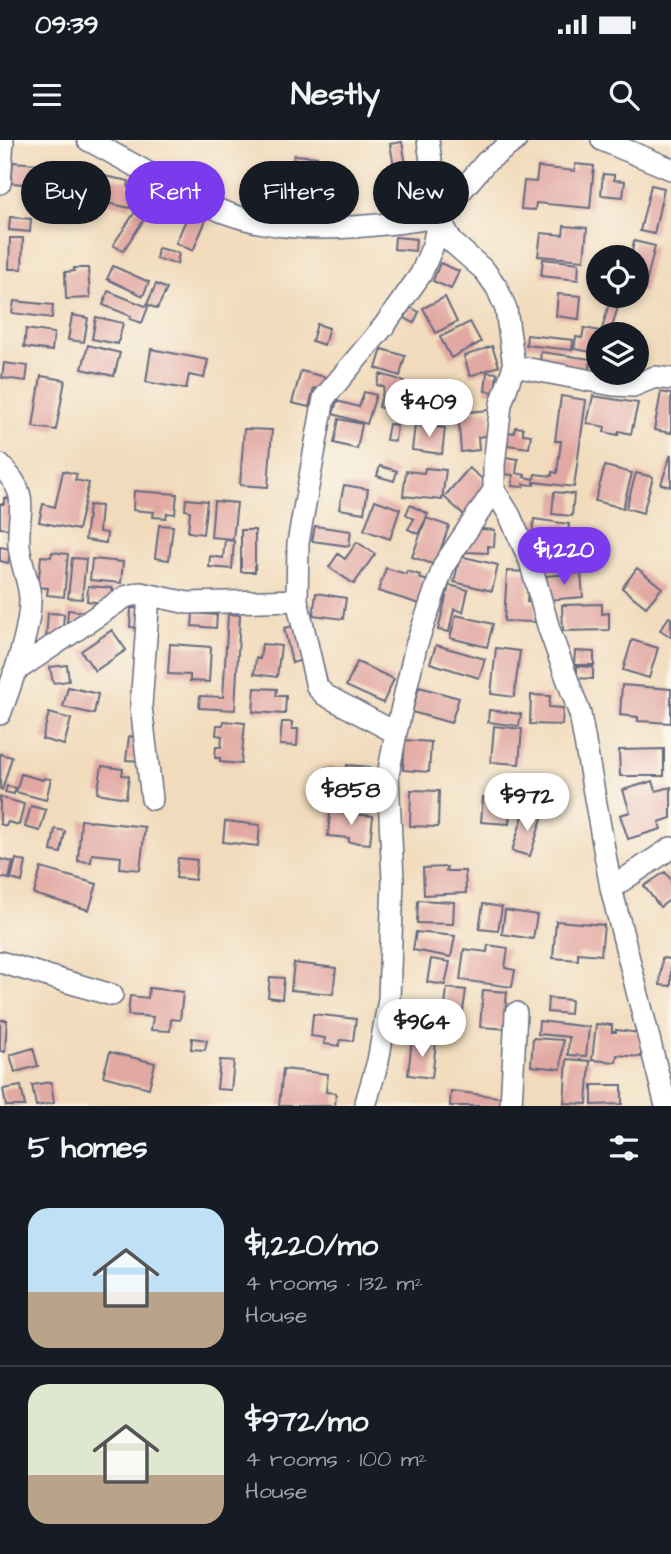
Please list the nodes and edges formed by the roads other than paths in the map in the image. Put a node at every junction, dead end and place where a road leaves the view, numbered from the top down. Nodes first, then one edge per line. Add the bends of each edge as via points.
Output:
1 (3, 140) edge
2 (89, 140) edge
3 (428, 140) edge
4 (516, 140) edge
5 (602, 140) edge
6 (431, 161) edge
7 (671, 169) edge
8 (469, 182) edge
9 (0, 183) edge
10 (385, 224) edge
11 (438, 224) edge
12 (443, 224) edge
13 (514, 366) junction
14 (671, 379) edge
15 (0, 465) edge
16 (494, 490) junction
17 (149, 595) junction
18 (296, 600) junction
19 (14, 672) junction
20 (0, 714) edge
21 (396, 733) junction
22 (152, 799) dead end
23 (671, 848) edge
24 (611, 888) junction
25 (0, 962) edge
26 (112, 995) dead end
27 (516, 1013) dead end
28 (365, 1106) edge
29 (511, 1106) edge
30 (666, 1106) edge

1 - 9 street
2 - 10 street via 220,211 250,220 333,228
3 - 6 street
4 - 8 street via 486,162
5 - 7 street
11 - 18 street via 421,274 324,398 298,543
12 - 13 street via 452,242 497,288 506,309
13 - 14 street via 633,386 655,377
13 - 16 street via 501,404
15 - 19 street via 21,495 20,550 30,597
16 - 21 street via 444,565 416,646
16 - 24 street via 530,561 575,697
17 - 18 street via 188,603
17 - 19 street via 125,597
17 - 22 street via 141,706
18 - 21 street via 317,687
19 - 20 street
21 - 28 street via 388,775 393,880 389,999 379,1061
23 - 24 street
24 - 30 street
25 - 26 street
27 - 29 street

